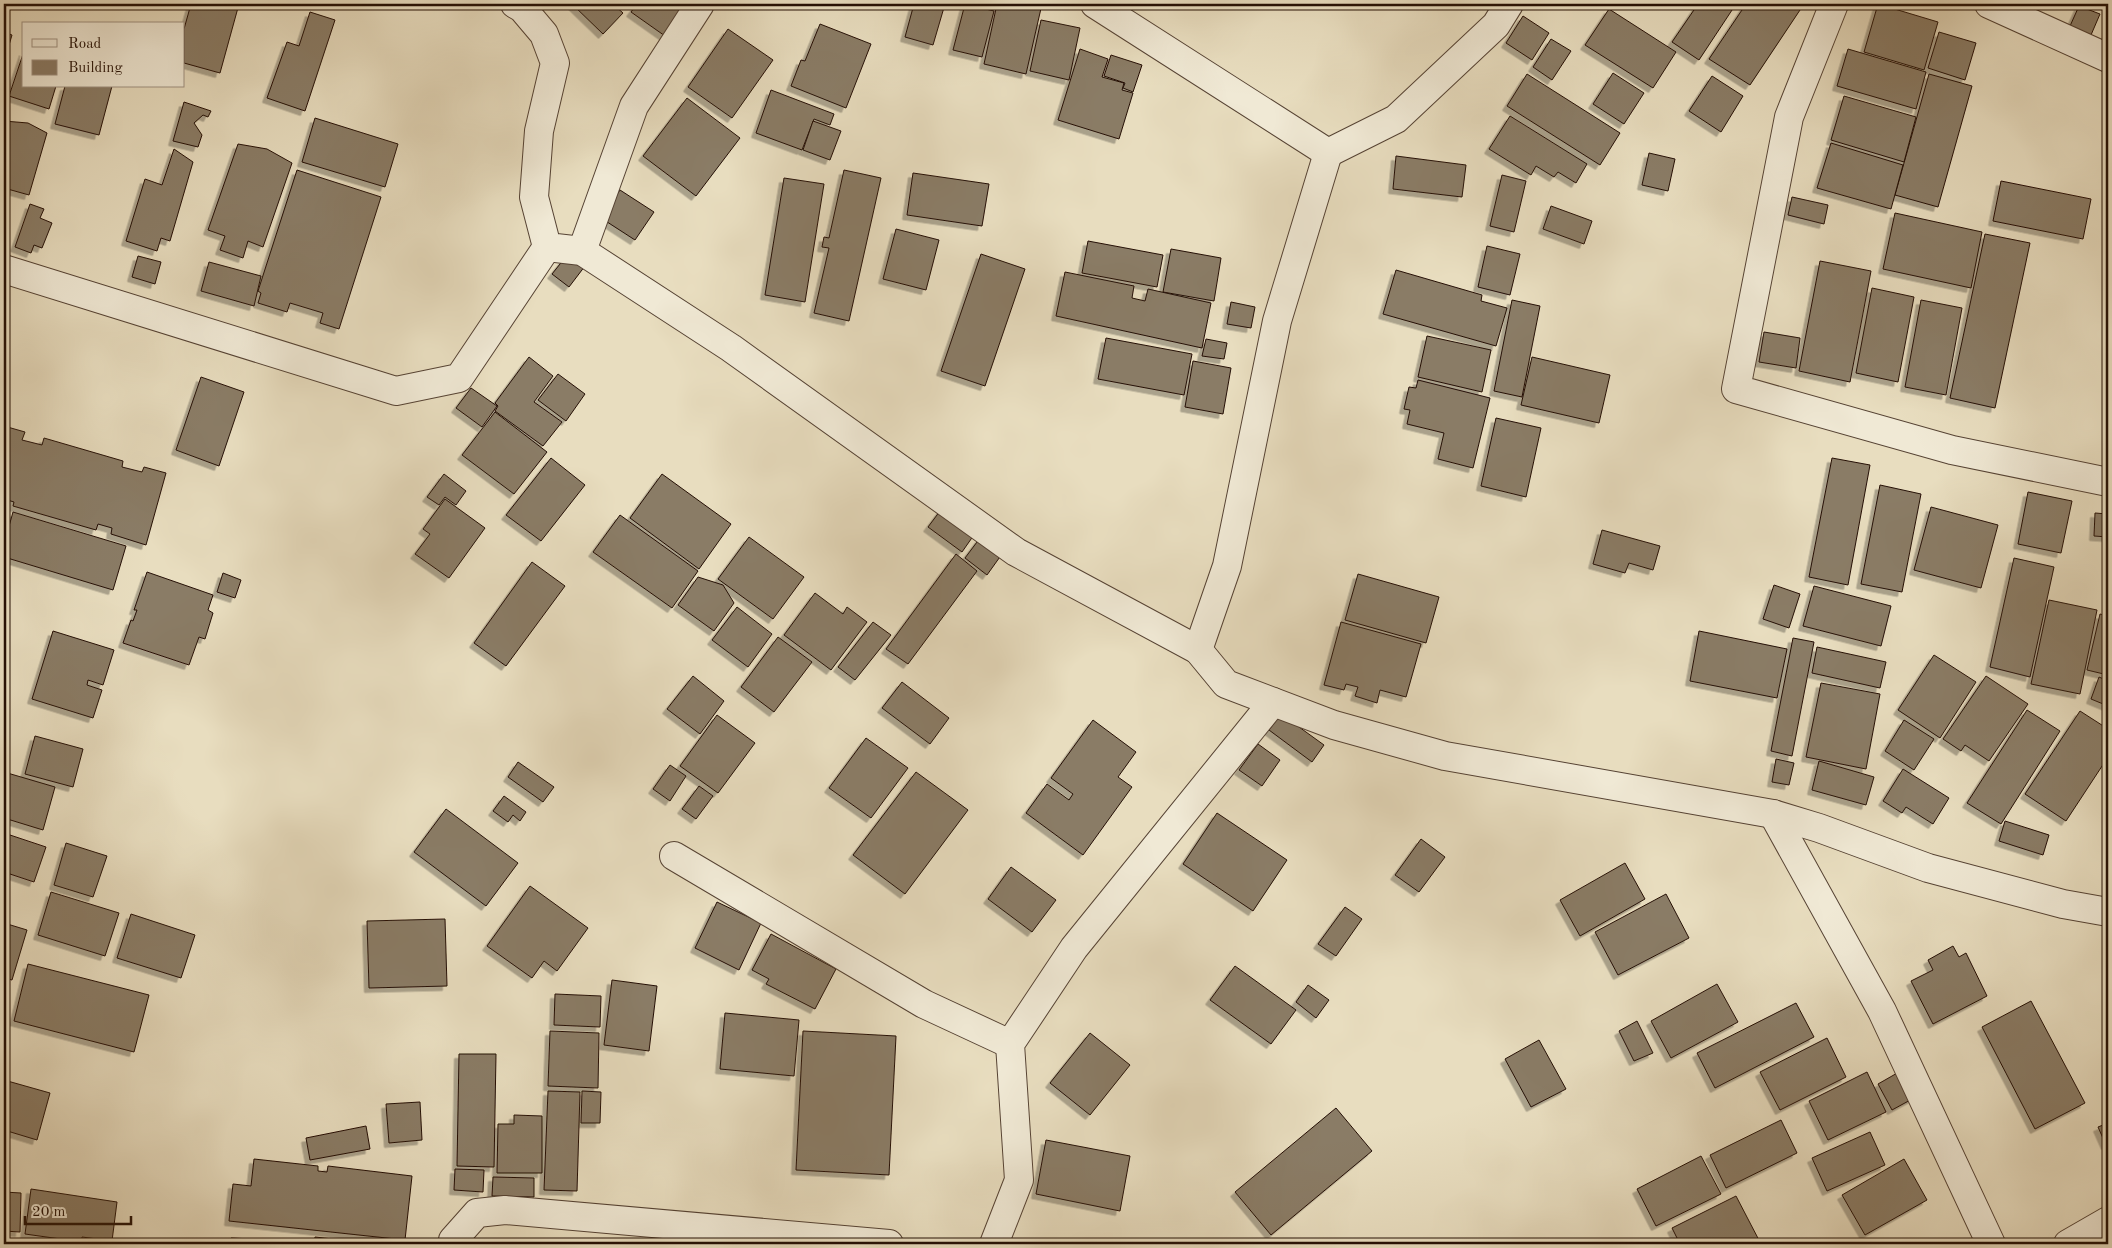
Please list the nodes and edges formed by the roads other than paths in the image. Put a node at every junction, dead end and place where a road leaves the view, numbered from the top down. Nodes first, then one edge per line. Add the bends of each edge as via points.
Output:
1 (515, 4) edge
2 (700, 4) edge
3 (1095, 4) edge
4 (1509, 4) edge
5 (1834, 4) edge
6 (1989, 4) edge
7 (2108, 58) edge
8 (1328, 153) junction
9 (547, 247) junction
10 (582, 251) junction
11 (6, 275) edge
12 (2108, 482) edge
13 (1198, 650) junction
14 (1273, 702) junction
15 (1773, 814) junction
16 (674, 856) dead end
17 (2108, 912) edge
18 (1010, 1044) junction
19 (2108, 1221) edge
20 (453, 1244) edge
21 (888, 1244) edge
22 (994, 1244) edge
23 (1991, 1244) edge
24 (2068, 1244) edge

1 - 9 street via 544,34 555,63 539,132 534,197
2 - 10 street via 634,106
3 - 8 street
4 - 8 street via 1496,24 1396,119
5 - 12 street via 1789,117 1736,390 1952,450
6 - 7 street
8 - 13 street via 1277,321 1227,566
9 - 10 street
9 - 11 street via 459,378 396,391
10 - 13 street via 731,348 1016,552
13 - 14 street via 1226,684
14 - 15 street via 1334,725 1445,756
14 - 18 street via 1074,948
15 - 17 street via 1928,868 2063,904
15 - 23 street via 1882,1011
16 - 18 street via 924,1004
18 - 22 street via 1019,1180
19 - 24 street
20 - 21 street via 477,1213 505,1210

